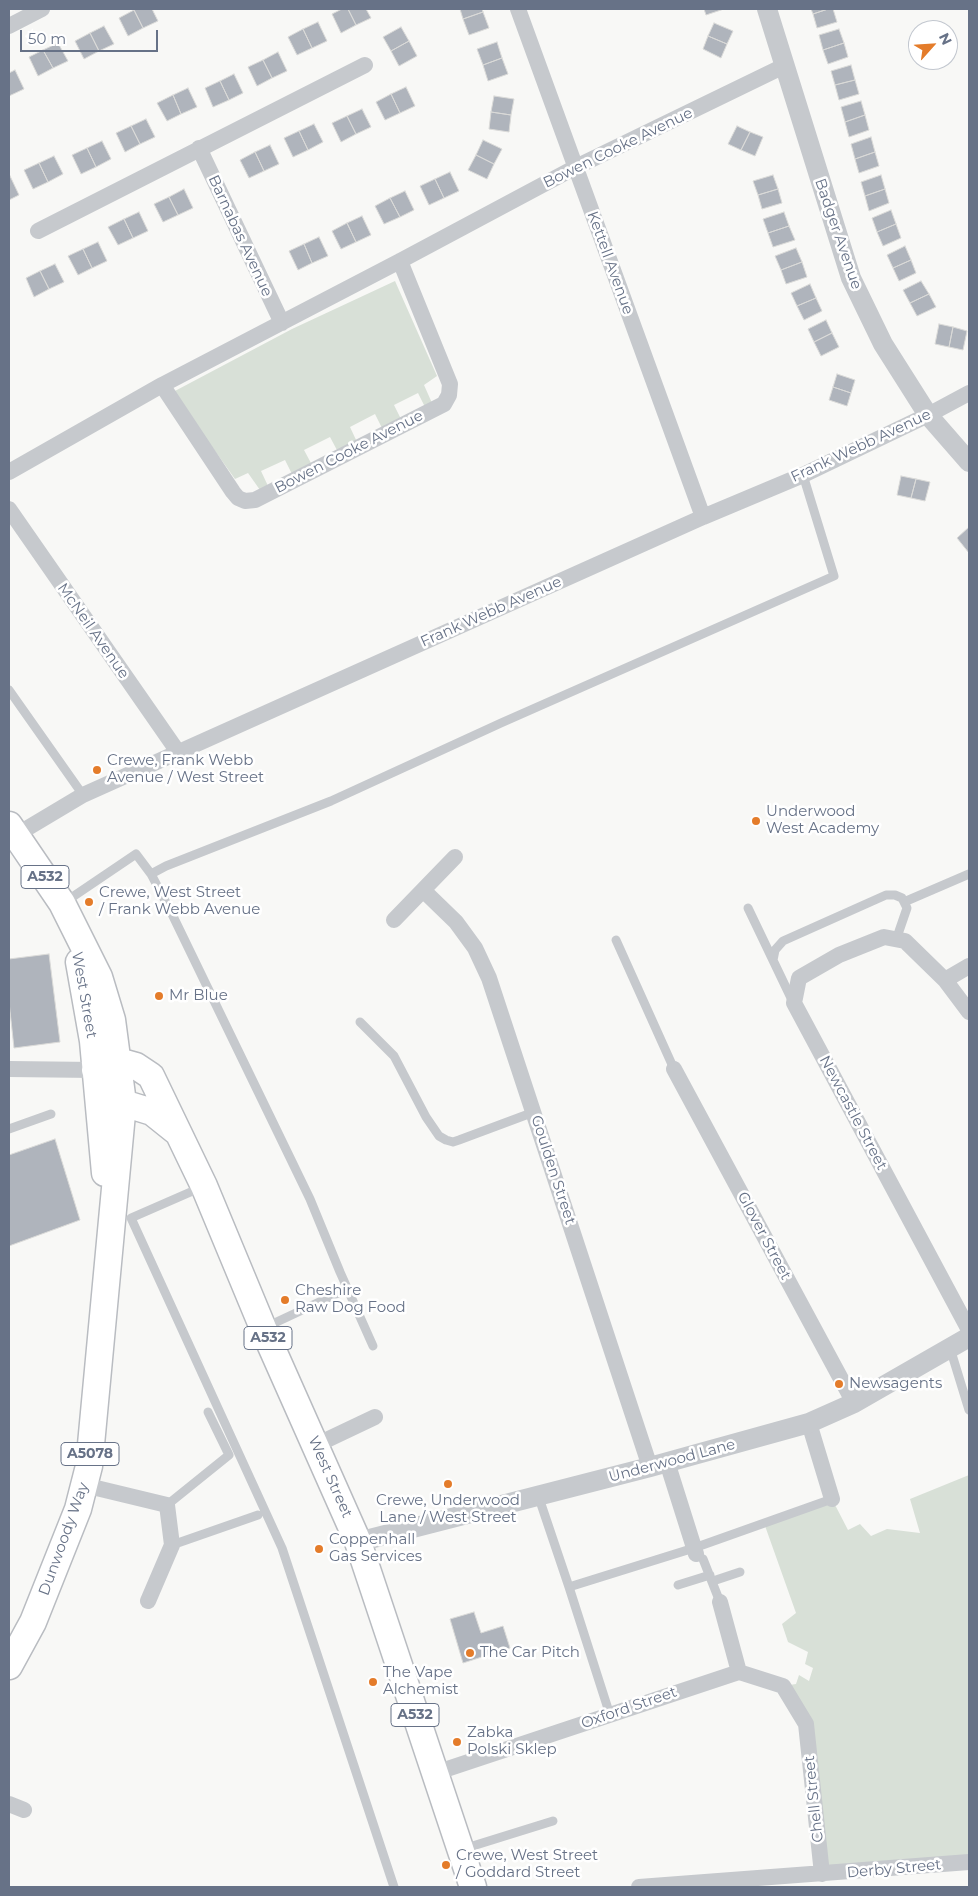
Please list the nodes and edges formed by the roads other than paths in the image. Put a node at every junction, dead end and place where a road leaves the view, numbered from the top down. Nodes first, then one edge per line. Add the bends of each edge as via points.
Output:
1 (42, 9) edge
2 (518, 9) edge
3 (767, 9) edge
4 (9, 26) edge
5 (364, 65) dead end
6 (784, 66) junction
7 (199, 148) junction
8 (576, 167) junction
9 (38, 231) dead end
10 (400, 262) junction
11 (282, 323) junction
12 (162, 384) junction
13 (969, 394) edge
14 (928, 415) junction
15 (969, 462) edge
16 (9, 472) edge
17 (803, 474) junction
18 (9, 510) edge
19 (703, 517) junction
20 (9, 690) edge
21 (178, 752) junction
22 (83, 795) junction
23 (12, 830) edge
24 (455, 857) dead end
25 (151, 874) junction
26 (969, 874) edge
27 (423, 890) junction
28 (904, 902) junction
29 (748, 908) dead end
30 (66, 912) junction
31 (394, 920) dead end
32 (890, 938) junction
33 (616, 940) dead end
34 (773, 960) junction
35 (969, 966) edge
36 (944, 980) junction
37 (794, 1003) junction
38 (969, 1012) edge
39 (360, 1022) dead end
40 (106, 1065) junction
41 (9, 1069) edge
42 (674, 1069) joint
43 (123, 1104) junction
44 (98, 1108) joint
45 (534, 1112) junction
46 (51, 1114) dead end
47 (9, 1129) edge
48 (179, 1134) junction
49 (204, 1186) junction
50 (112, 1226) junction
51 (347, 1290) junction
52 (264, 1328) junction
53 (969, 1330) edge
54 (969, 1337) edge
55 (373, 1346) dead end
56 (950, 1348) junction
57 (854, 1403) junction
58 (969, 1410) edge
59 (208, 1412) dead end
60 (375, 1417) dead end
61 (809, 1423) junction
62 (316, 1444) junction
63 (659, 1465) junction
64 (84, 1485) junction
65 (538, 1495) junction
66 (832, 1500) joint
67 (167, 1506) junction
68 (258, 1515) dead end
69 (358, 1542) junction
70 (172, 1545) junction
71 (698, 1554) junction
72 (740, 1572) dead end
73 (712, 1578) junction
74 (678, 1585) dead end
75 (569, 1587) junction
76 (148, 1601) dead end
77 (720, 1602) joint
78 (12, 1652) edge
79 (739, 1672) junction
80 (610, 1715) junction
81 (435, 1773) junction
82 (553, 1821) dead end
83 (460, 1850) junction
84 (969, 1862) edge
85 (812, 1879) edge
86 (394, 1887) edge
87 (473, 1887) edge
88 (639, 1887) edge

1 - 4 street
2 - 8 street, Kettell Avenue
3 - 6 street, Badger Avenue
5 - 7 street
6 - 8 street, Bowen Cooke Avenue
6 - 14 street, Badger Avenue via 851,278 883,344
7 - 9 street
7 - 11 street, Barnabas Avenue
8 - 10 street, Bowen Cooke Avenue
8 - 19 street, Kettell Avenue
10 - 11 street, Bowen Cooke Avenue
10 - 12 street, Bowen Cooke Avenue via 450,384 444,404 255,500 245,501 233,492
11 - 12 street, Bowen Cooke Avenue
12 - 16 street, Bowen Cooke Avenue
13 - 14 street, Frank Webb Avenue
14 - 15 street, Badger Avenue
14 - 17 street, Frank Webb Avenue
17 - 19 street, Frank Webb Avenue
17 - 25 lane via 834,576 330,801
18 - 21 street, McNeil Avenue
19 - 21 street, Frank Webb Avenue
20 - 22 lane
21 - 22 street, Frank Webb Avenue
22 - 23 street, Frank Webb Avenue
23 - 30 main road, West Street / A532
24 - 27 street
25 - 30 lane via 136,854
25 - 51 lane via 310,1199
26 - 28 lane
27 - 31 street
27 - 45 street, Goulden Street via 456,922 475,948 489,978
28 - 32 lane via 907,908
28 - 34 lane via 902,898 886,895 783,940 775,950
29 - 34 lane
30 - 40 main road, West Street / A532 via 99,977 112,1020
32 - 36 street via 905,941
32 - 37 street via 839,954 799,978
33 - 42 lane
34 - 37 lane
35 - 36 street
36 - 38 street
37 - 53 street, Newcastle Street
39 - 45 lane via 394,1056 426,1117 439,1136 446,1140 453,1142
40 - 41 street
40 - 43 main road, West Street / A532
40 - 44 main road, West Street / A532
40 - 48 main road, West Street / A532 via 136,1066 151,1076
42 - 57 street, Glover Street
43 - 48 main road, West Street / A532 via 152,1112
43 - 50 main road, Dunwoody Way / A5078
44 - 50 main road, Dunwoody Way / A5078
45 - 63 street, Goulden Street
46 - 47 lane
48 - 49 main road, West Street / A532
49 - 52 main road, West Street / A532
49 - 86 lane via 131,1218 282,1548
50 - 64 main road, Dunwoody Way / A5078 via 89,1466
51 - 52 lane
51 - 55 lane
52 - 62 main road, West Street / A532
54 - 56 street, Underwood Lane
56 - 57 street, Underwood Lane
56 - 58 lane
57 - 61 street, Underwood Lane
59 - 67 lane via 229,1455
60 - 62 street
61 - 63 street, Underwood Lane
61 - 66 street
62 - 69 main road, West Street / A532
63 - 65 street, Underwood Lane
63 - 71 street, Goulden Street
64 - 67 street
64 - 78 main road, Dunwoody Way / A5078 via 36,1613
65 - 69 street, Underwood Lane
65 - 75 lane
66 - 71 lane
67 - 70 street
68 - 70 lane
69 - 81 main road, West Street / A532
70 - 76 street
71 - 73 lane
71 - 75 lane
72 - 73 lane
73 - 74 lane
73 - 77 lane
75 - 80 lane
77 - 79 street
79 - 80 street, Oxford Street
79 - 85 street, Chell Street via 783,1686 806,1724
80 - 81 street, Oxford Street
81 - 83 main road, West Street / A532
82 - 83 lane
83 - 87 main road, West Street / A532
84 - 85 street, Derby Street
85 - 88 street, Derby Street

